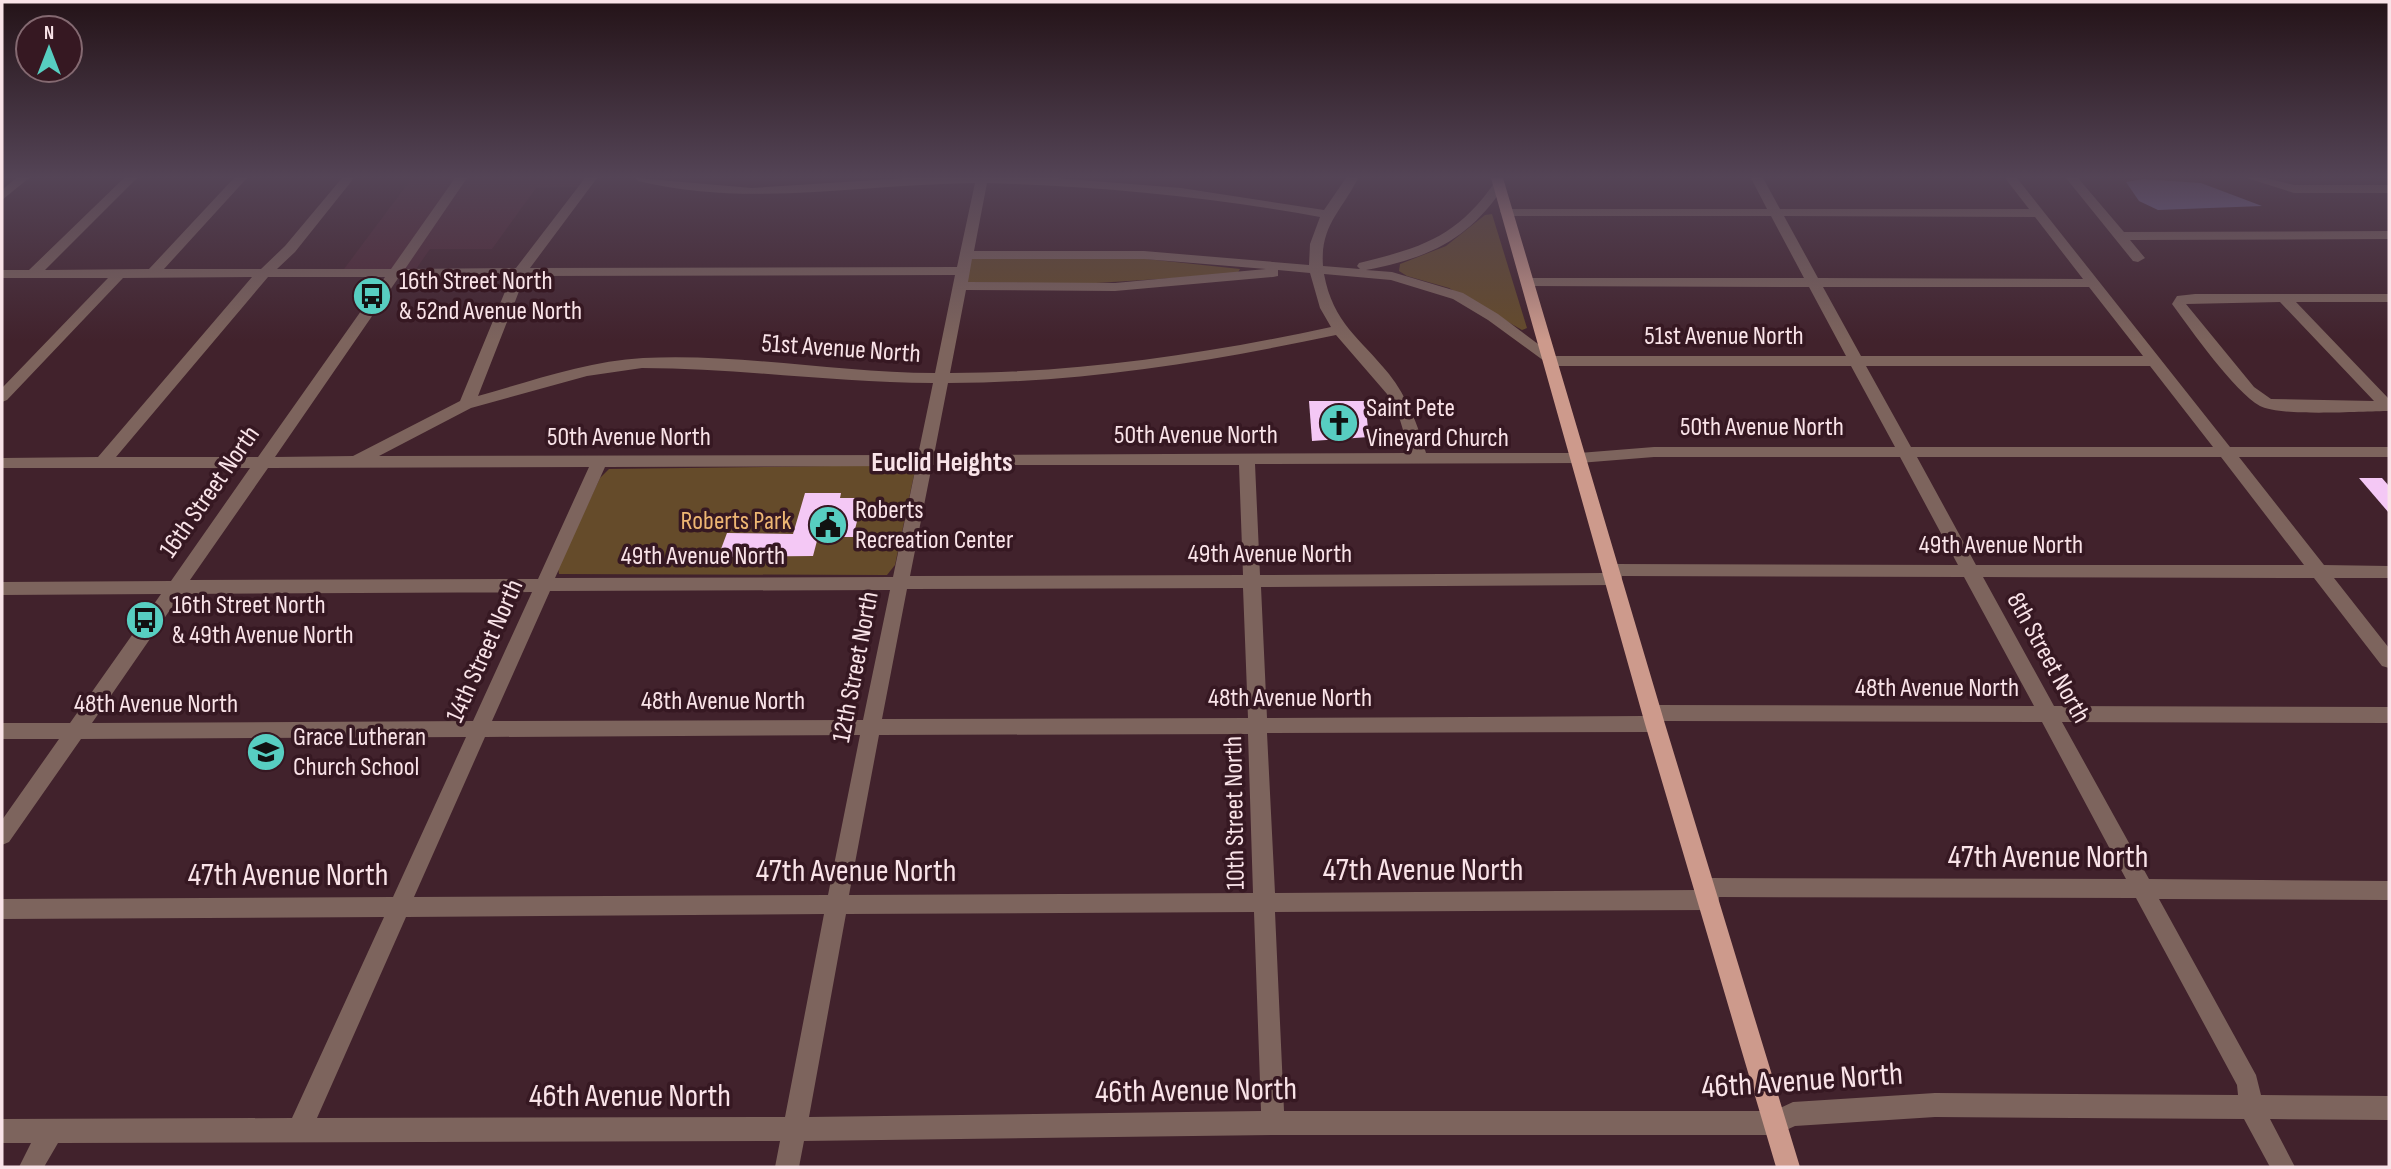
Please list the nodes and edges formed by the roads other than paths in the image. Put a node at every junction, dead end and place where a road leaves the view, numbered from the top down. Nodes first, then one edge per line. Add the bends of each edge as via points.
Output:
1 (75, 233) edge
2 (190, 233) edge
3 (303, 233) edge
4 (423, 233) edge
5 (547, 233) edge
6 (971, 233) edge
7 (1318, 233) edge
8 (1457, 233) edge
9 (1513, 233) edge
10 (1787, 233) edge
11 (2053, 233) edge
12 (2117, 233) edge
13 (2389, 235) edge
14 (2120, 236) junction
15 (967, 255) junction
16 (2138, 258) dead end
17 (1318, 270) junction
18 (265, 272) junction
19 (395, 272) junction
20 (520, 272) junction
21 (34, 273) junction
22 (120, 273) junction
23 (153, 273) junction
24 (2, 274) edge
25 (962, 279) junction
26 (1528, 282) junction
27 (1815, 282) junction
28 (2093, 283) junction
29 (2284, 298) junction
30 (2389, 298) edge
31 (1340, 330) junction
32 (1550, 361) junction
33 (1857, 361) junction
34 (2154, 361) junction
35 (941, 379) junction
36 (2, 397) edge
37 (466, 404) junction
38 (2388, 406) edge
39 (1907, 452) junction
40 (2389, 452) edge
41 (2227, 453) junction
42 (1579, 458) junction
43 (1420, 459) junction
44 (925, 460) junction
45 (1247, 460) junction
46 (599, 462) junction
47 (2, 463) edge
48 (102, 463) junction
49 (262, 463) junction
50 (354, 463) junction
51 (1970, 571) junction
52 (2318, 572) junction
53 (2389, 572) edge
54 (1613, 574) junction
55 (1252, 580) junction
56 (900, 581) junction
57 (544, 583) junction
58 (2, 587) edge
59 (175, 588) junction
60 (2389, 661) edge
61 (2048, 715) junction
62 (2389, 715) edge
63 (1653, 719) junction
64 (1259, 725) junction
65 (871, 726) junction
66 (478, 729) junction
67 (2, 731) edge
68 (75, 731) junction
69 (2, 836) edge
70 (2144, 889) junction
71 (2389, 890) edge
72 (1708, 894) junction
73 (838, 902) junction
74 (1264, 902) junction
75 (400, 906) junction
76 (2, 909) edge
77 (2250, 1107) junction
78 (2389, 1108) edge
79 (1273, 1123) junction
80 (1775, 1123) junction
81 (795, 1129) junction
82 (299, 1130) junction
83 (51, 1131) junction
84 (2, 1132) edge
85 (32, 1167) edge
86 (787, 1167) edge
87 (1788, 1167) edge
88 (2283, 1167) edge

1 - 21 street
2 - 23 street
3 - 18 street
4 - 19 street, 16th Street North
5 - 20 street
6 - 15 street, 12th Street North
7 - 17 street
8 - 17 street via 1444,242 1385,263
9 - 26 main road
10 - 27 street, 8th Street North
11 - 28 street
12 - 14 street
13 - 14 street
14 - 16 street
15 - 17 street via 1107,253
15 - 25 street, 12th Street North
17 - 25 street via 1134,286
17 - 31 street via 1320,289
17 - 32 street via 1392,276 1441,289 1493,317
18 - 19 street
18 - 23 street
18 - 48 street
19 - 20 street
19 - 49 street, 16th Street North
20 - 25 street
20 - 37 street
21 - 22 street
21 - 24 street
22 - 23 street
22 - 36 street
25 - 35 street, 12th Street North
26 - 27 street
26 - 32 main road
27 - 28 street
27 - 33 street, 8th Street North
28 - 34 street
29 - 30 street
29 - 38 street
29 - 38 street via 2187,298 2179,304 2249,390 2267,403
31 - 35 street, 51st Avenue North via 1148,365
31 - 43 street via 1402,404
32 - 33 street, 51st Avenue North
32 - 42 main road
33 - 34 street, 51st Avenue North
33 - 39 street, 8th Street North
34 - 41 street
35 - 37 street, 51st Avenue North via 642,363 565,376
35 - 44 street, 12th Street North
37 - 50 street, 51st Avenue North
39 - 41 street, 50th Avenue North
39 - 42 street, 50th Avenue North via 1654,452
39 - 51 street, 8th Street North
40 - 41 street, 50th Avenue North
41 - 52 street
42 - 43 street, 50th Avenue North
42 - 54 main road
43 - 45 street, 50th Avenue North
44 - 45 street, 50th Avenue North
44 - 46 street, 50th Avenue North
44 - 56 street, 12th Street North
45 - 55 street, 10th Street North
46 - 50 street, 50th Avenue North
46 - 57 street, 14th Street North
47 - 48 street, 50th Avenue North
48 - 49 street, 50th Avenue North
49 - 50 street, 50th Avenue North
49 - 59 street, 16th Street North
51 - 52 street, 49th Avenue North
51 - 54 street, 49th Avenue North
51 - 61 street, 8th Street North
52 - 53 street, 49th Avenue North
52 - 60 street
54 - 55 street, 49th Avenue North
54 - 63 main road
55 - 56 street, 49th Avenue North
55 - 64 street, 10th Street North
56 - 57 street, 49th Avenue North
56 - 65 street, 12th Street North
57 - 59 street, 49th Avenue North
57 - 66 street, 14th Street North
58 - 59 street, 49th Avenue North
59 - 68 street, 16th Street North
61 - 62 street, 48th Avenue North
61 - 63 street, 48th Avenue North
61 - 70 street, 8th Street North
63 - 64 street, 48th Avenue North
63 - 72 main road
64 - 65 street, 48th Avenue North
64 - 74 street, 10th Street North
65 - 66 street, 48th Avenue North
65 - 73 street, 12th Street North
66 - 68 street, 48th Avenue North
66 - 75 street, 14th Street North
67 - 68 street, 48th Avenue North
68 - 69 street, 16th Street North
70 - 71 street, 47th Avenue North
70 - 72 street, 47th Avenue North
70 - 77 street, 8th Street North via 2248,1083
72 - 74 street, 47th Avenue North
72 - 80 main road
73 - 74 street, 47th Avenue North
73 - 75 street, 47th Avenue North
73 - 81 street, 12th Street North
74 - 79 street, 10th Street North
75 - 76 street, 47th Avenue North
75 - 82 street, 14th Street North
77 - 78 street, 46th Avenue North
77 - 80 street, 46th Avenue North via 1935,1105 1793,1114
77 - 88 street, 8th Street North
79 - 80 street, 46th Avenue North
79 - 81 street, 46th Avenue North
80 - 87 main road
81 - 82 street, 46th Avenue North
81 - 86 street, 12th Street North
82 - 83 street, 46th Avenue North
83 - 84 street, 46th Avenue North
83 - 85 street

